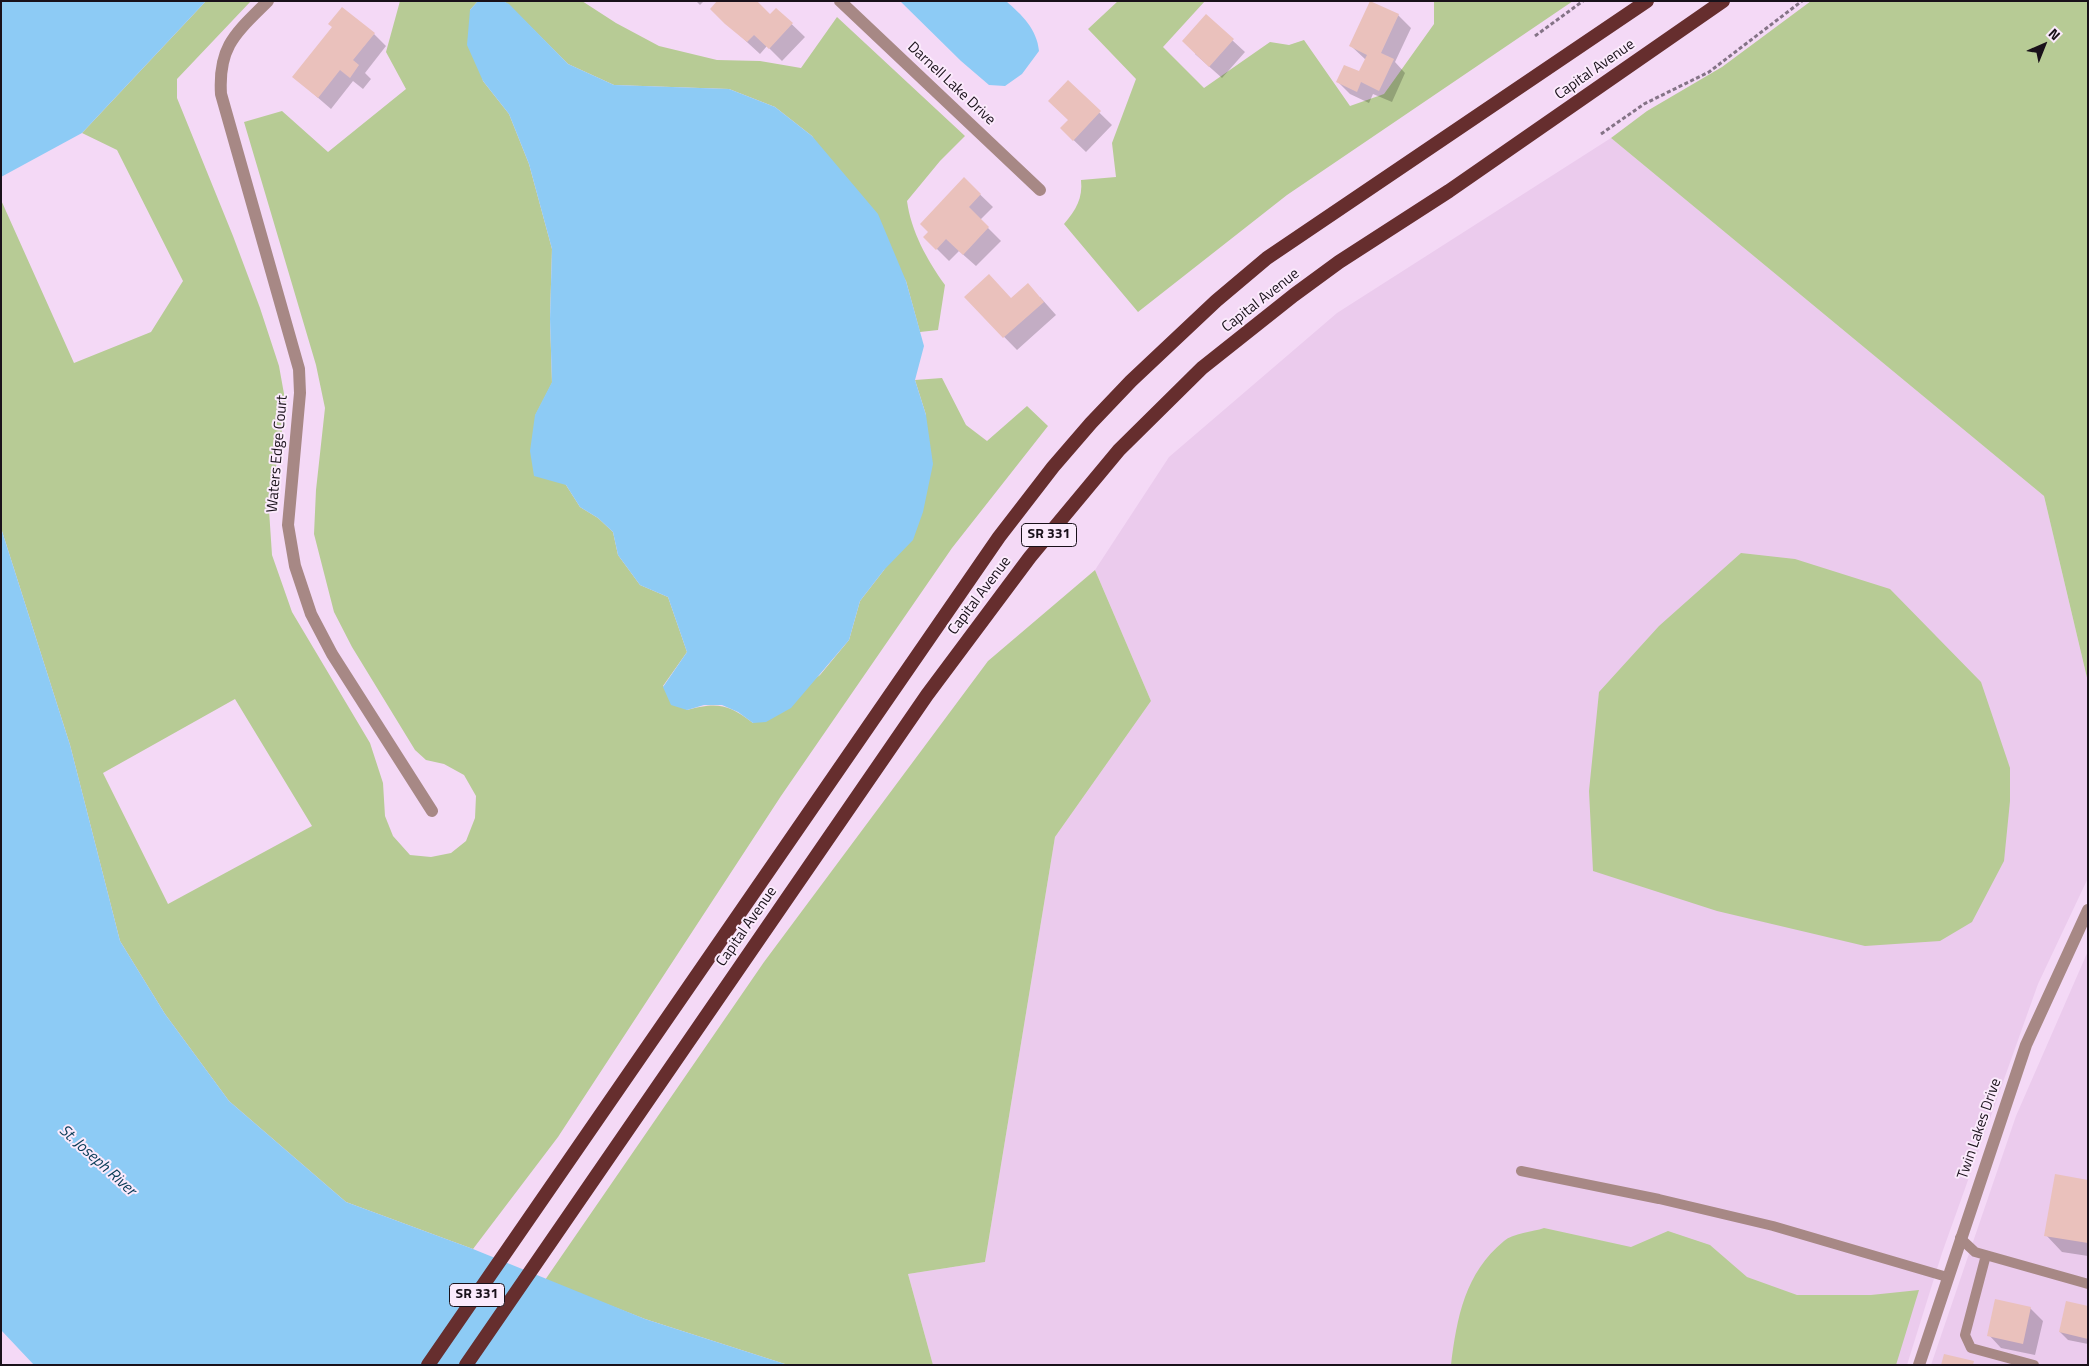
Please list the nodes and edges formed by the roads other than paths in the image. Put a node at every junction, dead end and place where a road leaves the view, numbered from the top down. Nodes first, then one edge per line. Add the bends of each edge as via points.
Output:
1 (268, 1) edge
2 (840, 1) edge
3 (1646, 1) edge
4 (1723, 1) edge
5 (1040, 190) dead end
6 (432, 811) dead end
7 (2088, 910) edge
8 (1521, 1171) dead end
9 (1960, 1238) junction
10 (1986, 1255) junction
11 (1947, 1277) junction
12 (2088, 1284) edge
13 (428, 1365) edge
14 (466, 1365) edge
15 (1918, 1365) edge
16 (2034, 1365) edge

1 - 6 street, Waters Edge Court via 238,31 225,51 220,73 221,94 298,369 300,393 288,525 295,566 311,614 332,654
2 - 5 street, Darnell Lake Drive
3 - 13 highway, Capital Avenue / SR 331 via 1268,258 1172,340 1091,423 993,545
4 - 14 highway, Capital Avenue / SR 331 via 1294,295 1202,368 1119,450 1030,557 960,649
7 - 9 street, Twin Lakes Drive via 2026,1045
8 - 11 lane via 1773,1226
9 - 10 lane via 1975,1252
9 - 11 street, Twin Lakes Drive
10 - 12 lane
10 - 16 lane via 1965,1335 1971,1348
11 - 15 street, Twin Lakes Drive

